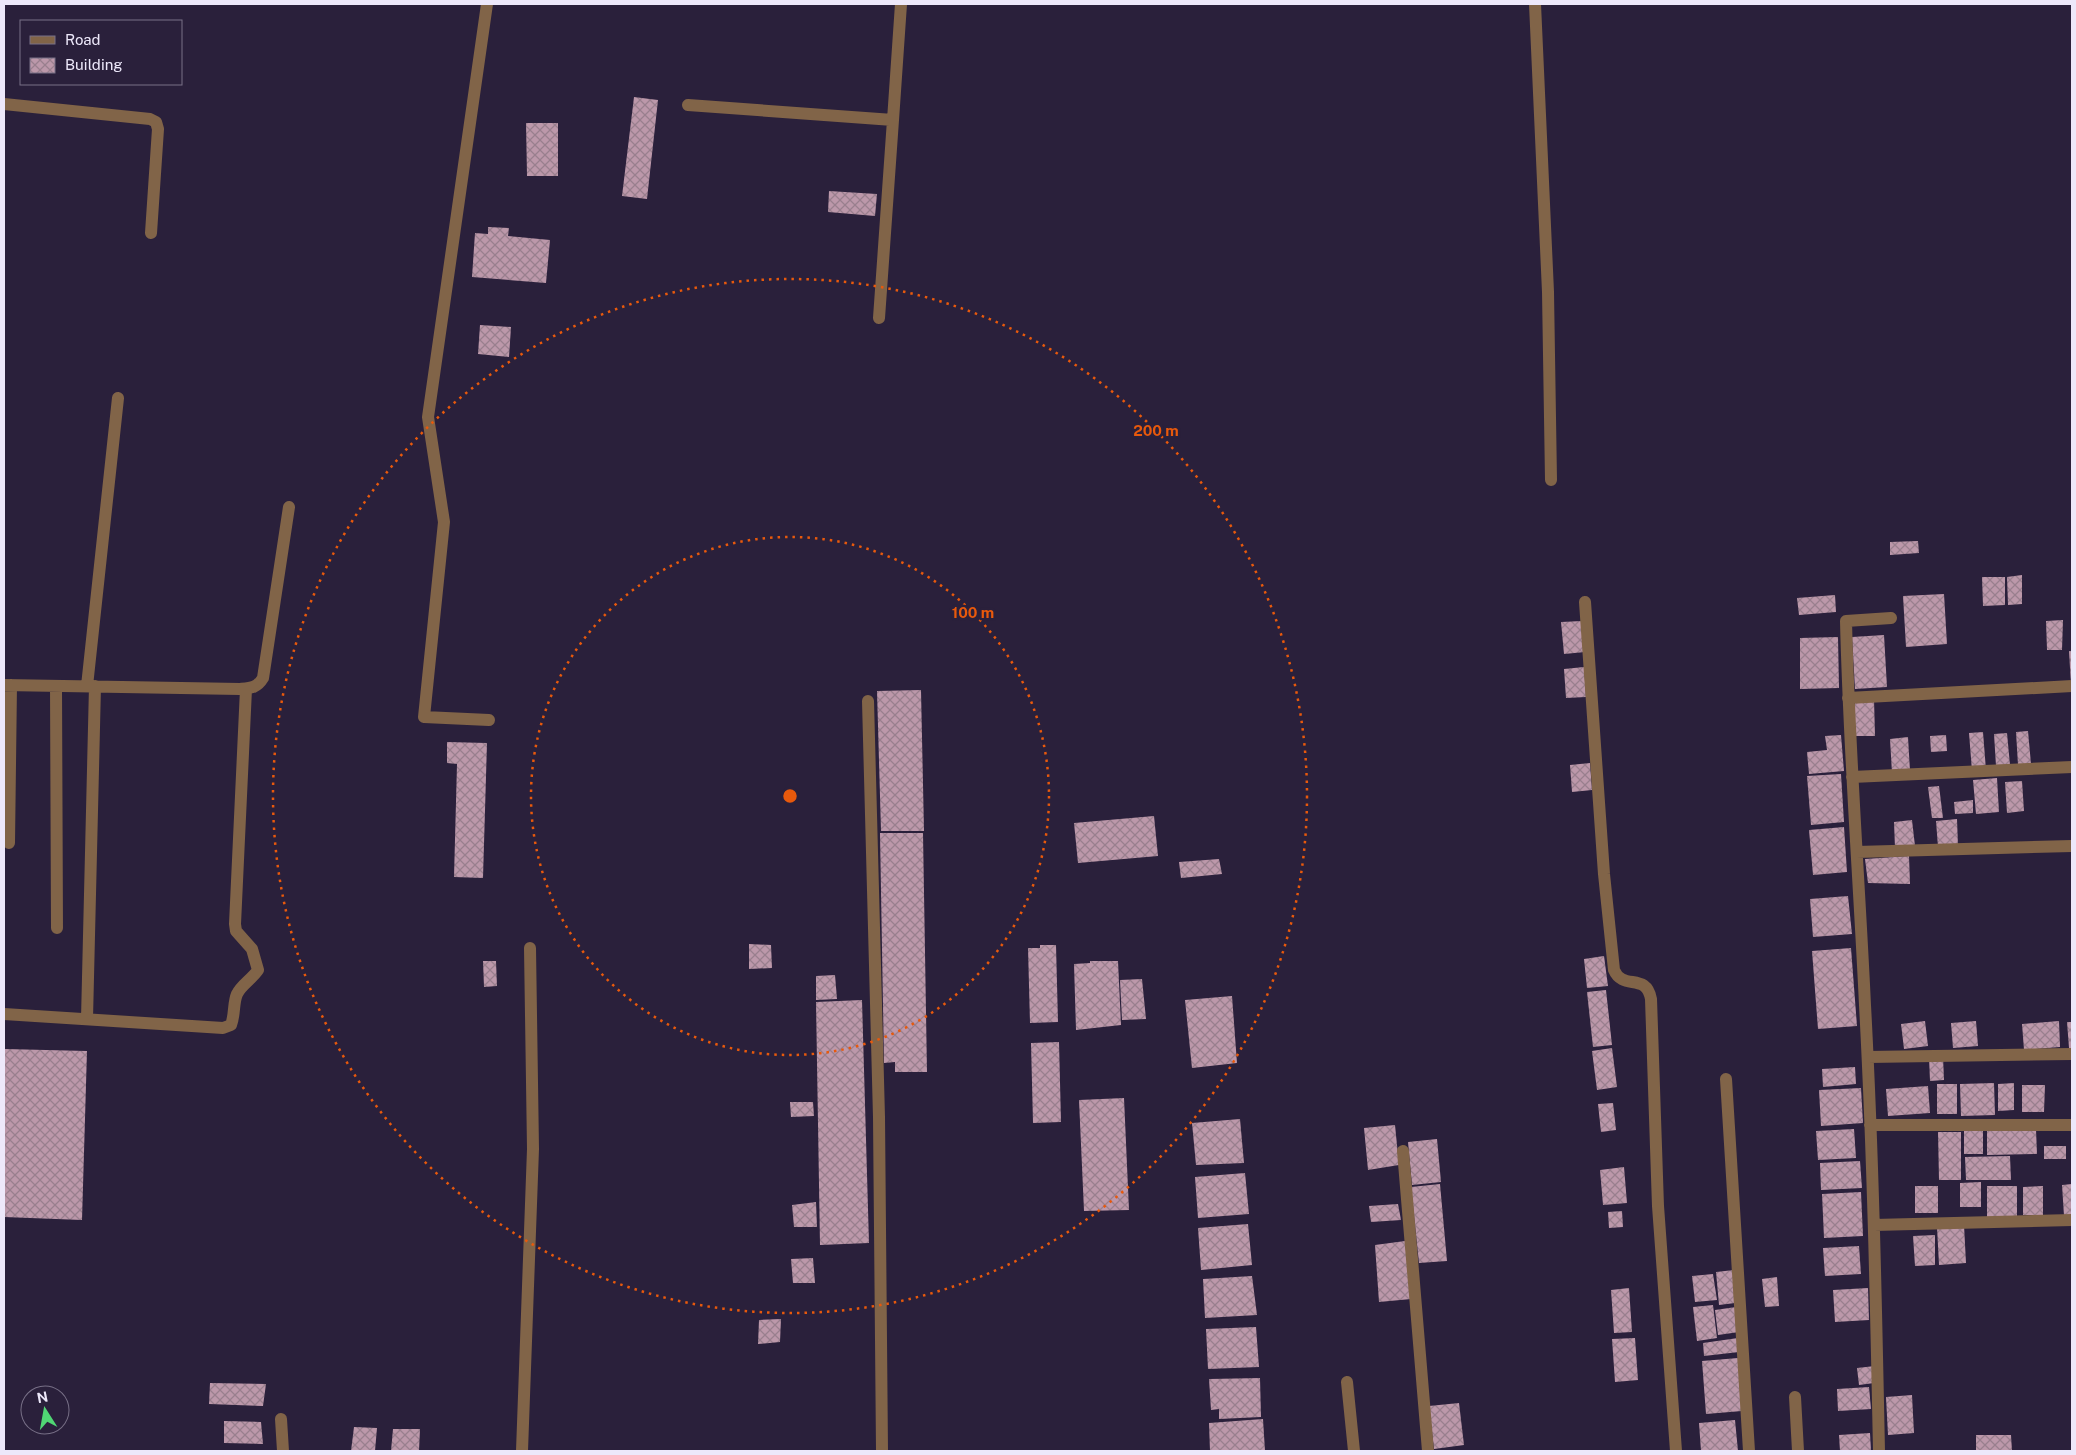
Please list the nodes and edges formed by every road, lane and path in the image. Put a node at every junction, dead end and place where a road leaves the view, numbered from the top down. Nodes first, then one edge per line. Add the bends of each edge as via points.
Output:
1 (487, 4) edge
2 (901, 4) edge
3 (1535, 4) edge
4 (4, 104) edge
5 (688, 105) dead end
6 (893, 120) junction
7 (151, 233) dead end
8 (879, 318) dead end
9 (118, 398) dead end
10 (1551, 480) dead end
11 (289, 507) dead end
12 (1585, 602) dead end
13 (1891, 618) dead end
14 (7, 685) edge
15 (56, 686) junction
16 (91, 686) junction
17 (2072, 686) edge
18 (246, 688) junction
19 (1848, 698) junction
20 (868, 701) dead end
21 (489, 720) dead end
22 (2072, 767) edge
23 (1852, 777) junction
24 (9, 843) dead end
25 (2072, 846) edge
26 (1857, 852) junction
27 (57, 928) dead end
28 (530, 948) dead end
29 (4, 1014) edge
30 (86, 1019) junction
31 (2072, 1054) edge
32 (1868, 1057) junction
33 (1726, 1079) dead end
34 (1870, 1125) junction
35 (2072, 1125) edge
36 (1403, 1152) dead end
37 (2072, 1220) edge
38 (1874, 1225) junction
39 (1347, 1382) dead end
40 (1795, 1397) dead end
41 (280, 1419) dead end
42 (283, 1451) edge
43 (522, 1451) edge
44 (882, 1451) edge
45 (1354, 1451) edge
46 (1428, 1451) edge
47 (1676, 1451) edge
48 (1749, 1451) edge
49 (1798, 1451) edge
50 (1879, 1451) edge

1 - 21 street via 428,417 444,522 424,717
2 - 6 street
3 - 10 street via 1548,292
4 - 7 street via 156,122
5 - 6 street
6 - 8 street
9 - 16 street
11 - 18 street via 262,678 259,685
12 - 47 street via 1614,970 1621,980 1644,984 1650,990 1651,999 1658,1206
13 - 19 street via 1846,622
14 - 15 street
14 - 24 street
15 - 16 street
15 - 27 street
16 - 18 street
16 - 30 street
17 - 19 street
18 - 30 street via 235,924 236,931 252,949 258,970 236,995 235,1017 231,1026
19 - 23 street
20 - 44 street via 879,1117
22 - 23 street
23 - 26 street
25 - 26 street
26 - 32 street
28 - 43 street via 533,1149
29 - 30 street
31 - 32 street
32 - 34 street
33 - 48 street
34 - 35 street
34 - 38 street
36 - 46 street
37 - 38 street
38 - 50 street
39 - 45 street
40 - 49 street
41 - 42 street

